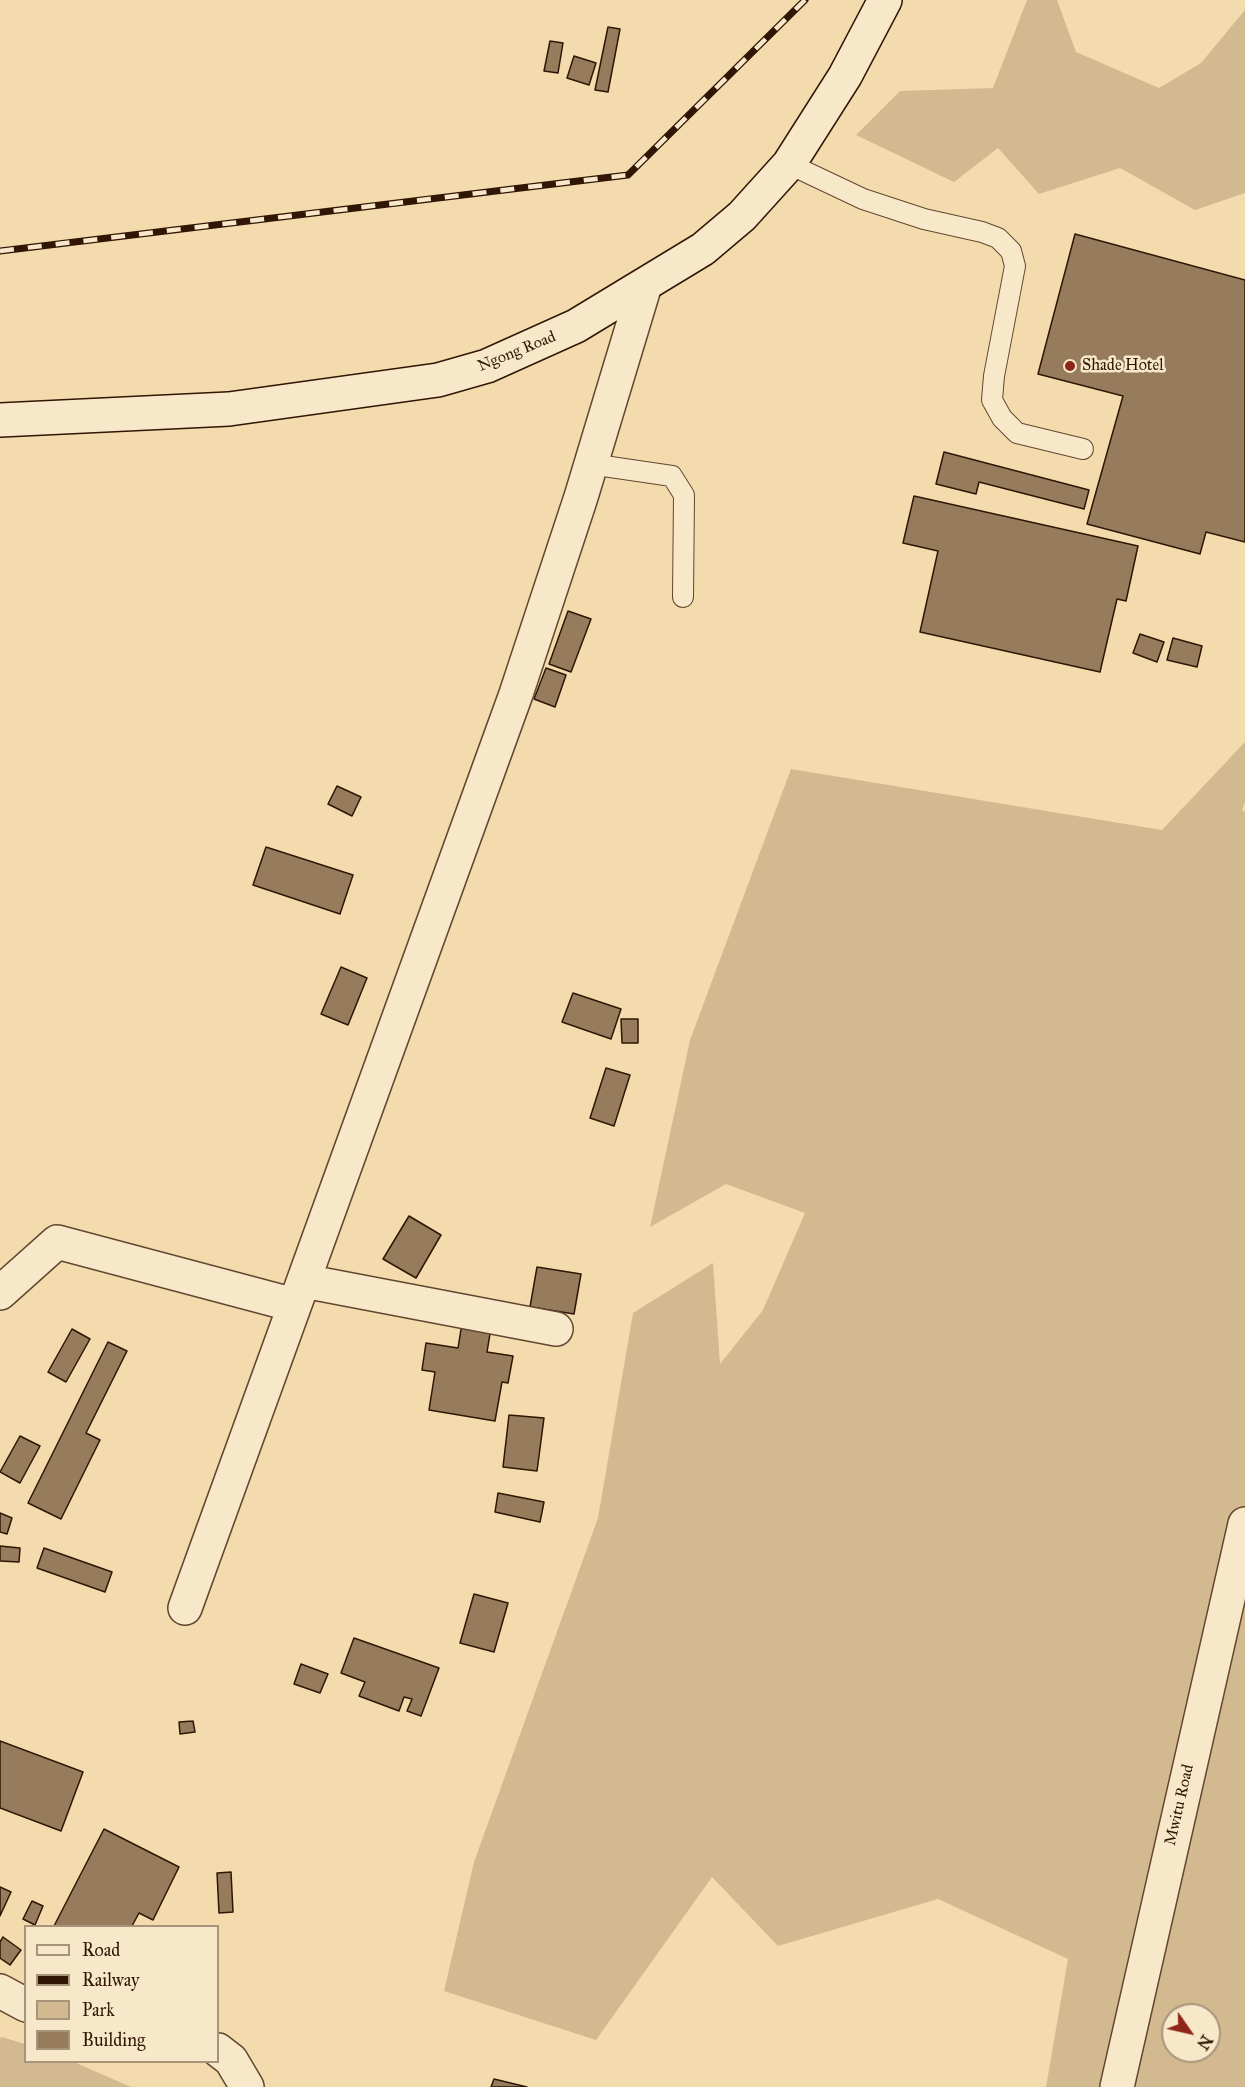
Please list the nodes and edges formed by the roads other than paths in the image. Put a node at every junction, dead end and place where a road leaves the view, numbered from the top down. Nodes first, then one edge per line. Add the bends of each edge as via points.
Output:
1 (885, 0) edge
2 (789, 164) junction
3 (645, 285) junction
4 (0, 420) edge
5 (1083, 449) dead end
6 (590, 464) junction
7 (683, 597) dead end
8 (0, 1293) edge
9 (299, 1293) junction
10 (556, 1329) dead end
11 (1245, 1524) edge
12 (185, 1608) dead end
13 (0, 1991) edge
14 (24, 2004) edge
15 (219, 2051) edge
16 (247, 2087) edge
17 (1117, 2087) edge

1 - 2 street, Ngong Road via 846,76
2 - 3 street, Ngong Road via 742,216 703,249
2 - 5 lane via 863,200 982,232 998,238 1011,250 1015,266 992,400 1017,433
3 - 4 street, Ngong Road via 537,345 487,366 438,380 229,409
3 - 6 street
6 - 7 lane via 672,476 684,495
6 - 9 street via 516,694
8 - 9 street via 57,1242
9 - 10 street
9 - 12 street
11 - 17 street, Mwitu Road
13 - 14 street
15 - 16 street via 231,2060

